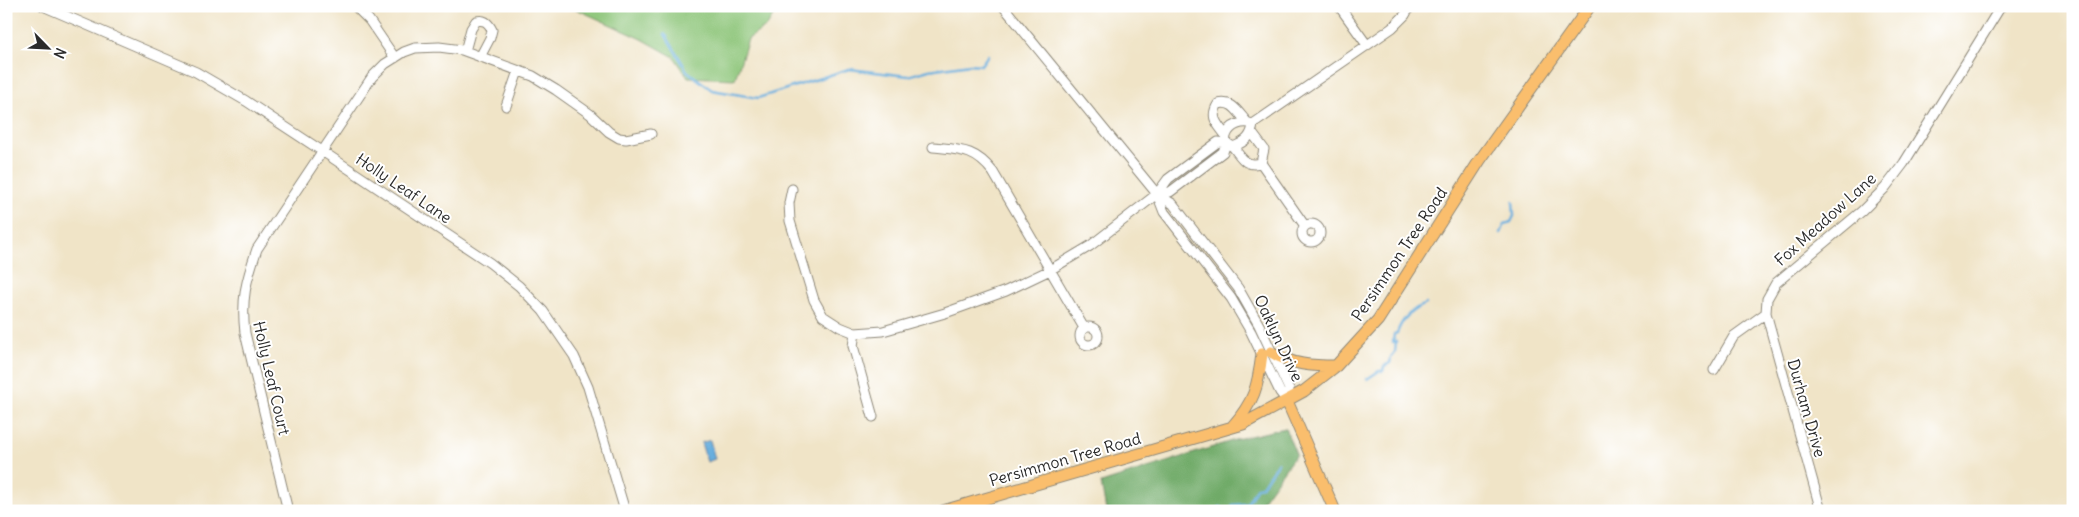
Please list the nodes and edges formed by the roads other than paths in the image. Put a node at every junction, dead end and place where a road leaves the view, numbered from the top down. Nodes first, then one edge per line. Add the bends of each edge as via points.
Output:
1 (44, 6) edge
2 (355, 6) edge
3 (1003, 6) edge
4 (1339, 6) edge
5 (1410, 6) edge
6 (1590, 6) edge
7 (2001, 6) edge
8 (1368, 45) junction
9 (465, 51) junction
10 (480, 57) junction
11 (395, 58) junction
12 (518, 71) junction
13 (506, 106) dead end
14 (1250, 126) junction
15 (651, 134) dead end
16 (1229, 142) junction
17 (933, 147) dead end
18 (322, 152) junction
19 (1261, 163) junction
20 (792, 189) dead end
21 (1157, 194) junction
22 (1305, 226) dead end
23 (1050, 270) junction
24 (1766, 313) junction
25 (1084, 328) dead end
26 (855, 333) junction
27 (1267, 353) junction
28 (1336, 366) junction
29 (1714, 370) dead end
30 (1287, 401) junction
31 (873, 417) dead end
32 (1232, 427) junction
33 (288, 511) edge
34 (625, 511) edge
35 (943, 511) edge
36 (1336, 511) edge
37 (1821, 511) edge

1 - 18 street, Holly Leaf Lane via 196,72
2 - 11 street via 369,20
3 - 21 street, Oaklyn Drive
4 - 8 street
5 - 8 street via 1392,28
6 - 28 main road, Persimmon Tree Road via 1480,160 1378,320
7 - 24 street, Fox Meadow Lane via 1904,163 1885,188 1776,283 1766,299
8 - 14 street
9 - 10 street, Holly Leaf Court
9 - 10 street via 471,29 476,21 482,20 492,30
9 - 11 street, Holly Leaf Court via 424,46
10 - 12 street, Holly Leaf Court
11 - 18 street, Holly Leaf Court via 372,77
12 - 13 street
12 - 15 street, Holly Leaf Court via 534,76 556,90 619,138
14 - 16 street via 1245,142
14 - 16 street via 1233,126
14 - 16 street via 1232,104 1218,104 1213,118
14 - 19 street via 1264,149
16 - 19 street via 1246,163
16 - 21 street via 1223,152 1170,192
17 - 23 street via 966,150 986,162
18 - 33 street, Holly Leaf Court via 257,249 246,281 242,310
18 - 34 street, Holly Leaf Lane via 490,263 520,286 543,311 574,356 588,387
19 - 22 street
20 - 26 street via 790,221 814,300 828,321
21 - 23 street via 1090,246
21 - 27 street, Oaklyn Drive via 1173,204 1238,288
23 - 25 street
23 - 26 street via 1006,291 945,313 883,330
24 - 29 street via 1734,336
24 - 37 street, Durham Drive
26 - 31 street via 853,346
27 - 28 main road via 1309,366
27 - 30 street, Oaklyn Drive via 1289,389
27 - 32 main road via 1246,410
28 - 30 main road, Persimmon Tree Road
30 - 32 main road, Persimmon Tree Road
30 - 36 main road
32 - 35 main road, Persimmon Tree Road

